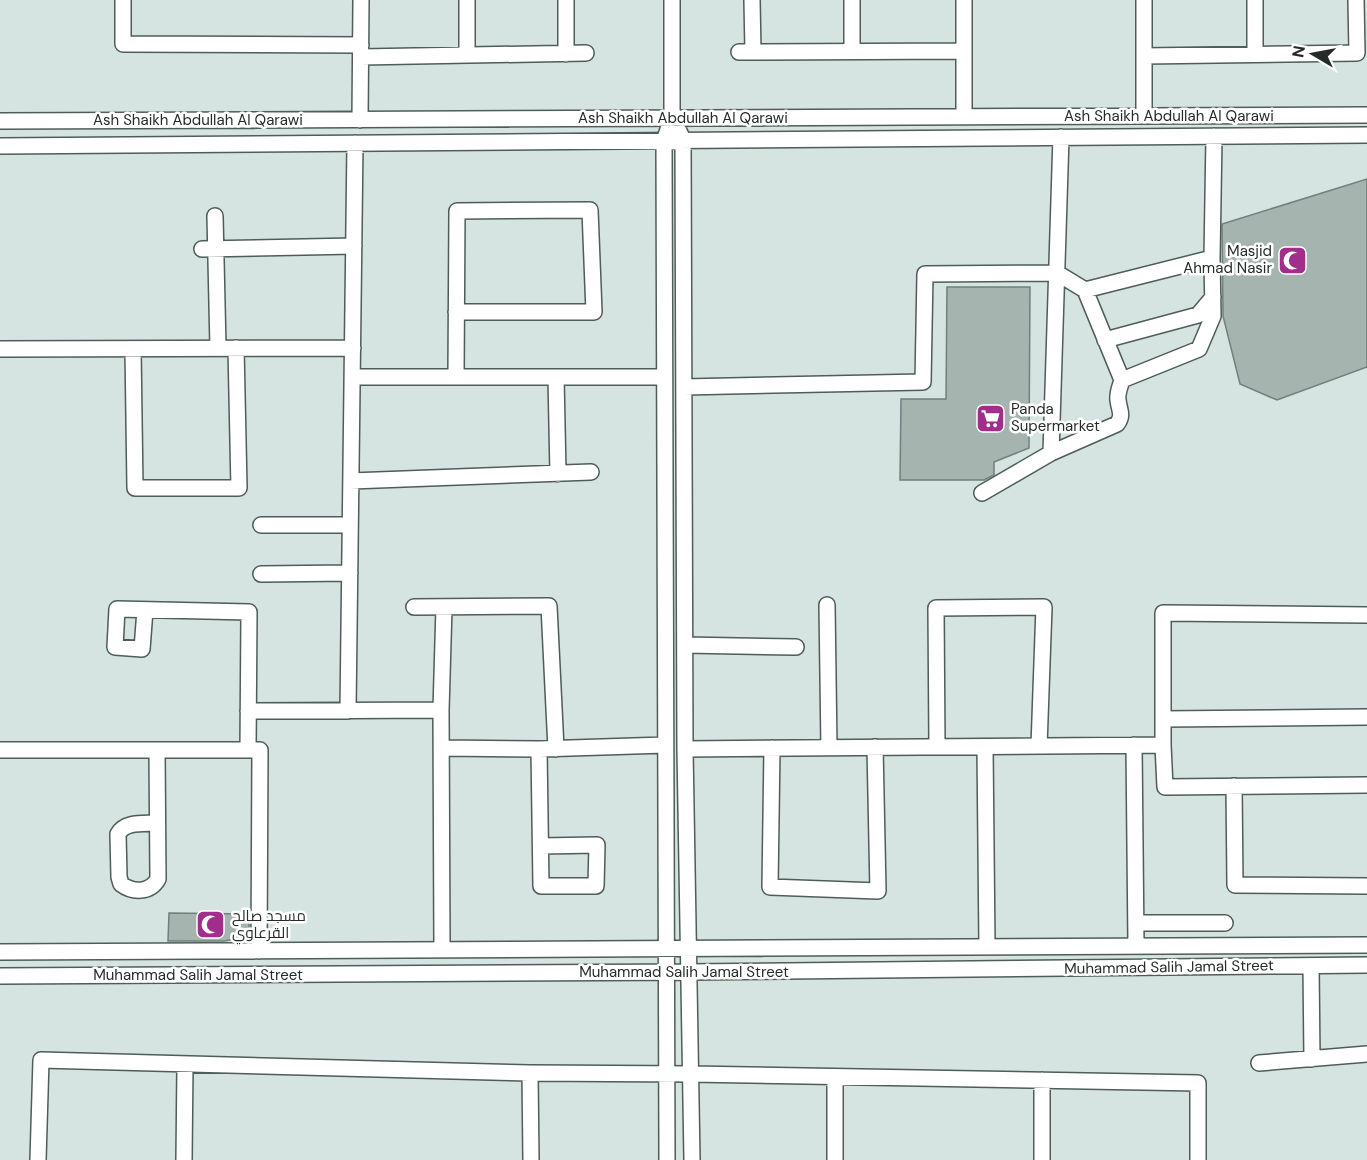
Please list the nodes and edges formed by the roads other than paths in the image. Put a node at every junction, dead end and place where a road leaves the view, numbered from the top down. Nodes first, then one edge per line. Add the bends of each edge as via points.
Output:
1 (123, 0) edge
2 (361, 0) edge
3 (466, 0) edge
4 (566, 0) edge
5 (672, 0) edge
6 (752, 0) edge
7 (852, 0) edge
8 (963, 0) edge
9 (1144, 0) edge
10 (1255, 0) edge
11 (1356, 0) edge
12 (361, 51) junction
13 (964, 51) junction
14 (852, 52) junction
15 (586, 53) dead end
16 (566, 54) junction
17 (1255, 54) junction
18 (467, 55) junction
19 (1144, 56) junction
20 (1367, 115) edge
21 (964, 116) junction
22 (1143, 116) junction
23 (672, 118) junction
24 (360, 120) junction
25 (0, 122) edge
26 (1367, 135) edge
27 (1214, 136) junction
28 (1061, 137) junction
29 (683, 140) junction
30 (664, 141) junction
31 (355, 143) junction
32 (0, 146) edge
33 (215, 216) dead end
34 (354, 246) junction
35 (209, 249) junction
36 (1212, 258) junction
37 (1057, 273) junction
38 (1085, 290) junction
39 (1213, 297) junction
40 (456, 312) junction
41 (1105, 340) junction
42 (218, 348) junction
43 (237, 348) junction
44 (353, 348) junction
45 (0, 349) edge
46 (133, 349) junction
47 (352, 377) junction
48 (456, 377) junction
49 (556, 377) junction
50 (664, 377) junction
51 (1122, 380) junction
52 (684, 387) junction
53 (1051, 453) junction
54 (591, 472) dead end
55 (558, 474) junction
56 (351, 481) junction
57 (982, 493) dead end
58 (261, 525) dead end
59 (350, 525) junction
60 (350, 573) junction
61 (261, 574) dead end
62 (827, 605) dead end
63 (414, 607) dead end
64 (444, 607) junction
65 (145, 610) dead end
66 (1367, 615) edge
67 (685, 645) junction
68 (796, 646) dead end
69 (441, 710) junction
70 (248, 711) junction
71 (348, 711) junction
72 (1367, 717) edge
73 (1163, 719) junction
74 (1134, 745) junction
75 (1163, 745) junction
76 (665, 746) junction
77 (1039, 746) junction
78 (875, 747) junction
79 (937, 747) junction
80 (985, 747) junction
81 (441, 748) junction
82 (556, 748) junction
83 (772, 748) junction
84 (829, 748) junction
85 (539, 749) junction
86 (685, 749) junction
87 (0, 750) edge
88 (156, 750) junction
89 (248, 750) junction
90 (1367, 784) edge
91 (1234, 786) junction
92 (157, 823) junction
93 (541, 846) junction
94 (1367, 885) edge
95 (1136, 923) junction
96 (1225, 923) dead end
97 (1367, 945) edge
98 (1136, 946) junction
99 (987, 947) junction
100 (666, 948) junction
101 (687, 948) junction
102 (442, 950) junction
103 (259, 951) junction
104 (0, 952) edge
105 (1367, 965) edge
106 (1311, 966) junction
107 (666, 972) junction
108 (688, 972) junction
109 (0, 976) edge
110 (1367, 1054) edge
111 (1312, 1059) junction
112 (1259, 1063) dead end
113 (185, 1064) junction
114 (530, 1073) junction
115 (691, 1074) junction
116 (666, 1075) junction
117 (835, 1077) junction
118 (1042, 1080) junction
119 (38, 1160) edge
120 (184, 1160) edge
121 (531, 1160) edge
122 (667, 1160) edge
123 (692, 1160) edge
124 (835, 1160) edge
125 (1042, 1160) edge
126 (1198, 1160) edge

1 - 12 street via 123,44
2 - 12 street
3 - 18 street
4 - 16 street
5 - 23 street
6 - 14 street via 746,52
7 - 14 street
8 - 13 street
9 - 19 street
10 - 17 street
11 - 17 street via 1357,53
12 - 18 street
12 - 24 street
13 - 14 street
13 - 21 street
15 - 16 street
16 - 18 street
17 - 19 street
19 - 22 street
20 - 22 street, Ash Shaikh Abdullah Al Qarawi
21 - 22 street, Ash Shaikh Abdullah Al Qarawi
21 - 23 street, Ash Shaikh Abdullah Al Qarawi
23 - 24 street, Ash Shaikh Abdullah Al Qarawi
23 - 29 street
23 - 30 street
24 - 25 street, Ash Shaikh Abdullah Al Qarawi
26 - 27 street
27 - 28 street
27 - 36 street
28 - 29 street
28 - 37 street
29 - 30 street
29 - 52 street
30 - 31 street
30 - 50 street
31 - 32 street
31 - 34 street
33 - 35 street
34 - 35 street
34 - 44 street
35 - 42 street
36 - 38 street
36 - 39 street
37 - 38 street
37 - 52 street via 925,274 923,382
37 - 53 street
38 - 41 street
39 - 41 street via 1198,315
39 - 51 street via 1213,316 1199,349
40 - 40 street via 457,211 590,210 594,312
40 - 48 street
41 - 51 street
42 - 43 street
42 - 46 street
43 - 44 street
43 - 46 street via 239,488 135,488
44 - 47 street
45 - 46 street
47 - 48 street
47 - 56 street
48 - 49 street
49 - 50 street
49 - 55 street
50 - 76 street
51 - 53 street via 1117,424
52 - 67 street
53 - 57 street
54 - 55 street
55 - 56 street
56 - 59 street
58 - 59 street
59 - 60 street
60 - 61 street
60 - 71 street
62 - 84 street
63 - 64 street
64 - 69 street
64 - 82 street via 549,606
65 - 70 street via 249,612
66 - 73 street via 1163,613
67 - 68 street
67 - 86 street
69 - 71 street
69 - 81 street
70 - 71 street
70 - 89 street
72 - 73 street
73 - 75 street
74 - 75 street
74 - 77 street
74 - 95 street
75 - 91 street via 1166,787
76 - 82 street
76 - 100 street
77 - 79 street via 1044,607 936,608
77 - 80 street
78 - 79 street
78 - 83 street via 878,891 770,887
78 - 84 street
79 - 80 street
80 - 99 street
81 - 85 street
81 - 102 street
82 - 85 street
83 - 84 street
83 - 86 street
85 - 93 street
86 - 101 street
87 - 88 street
88 - 89 street
88 - 92 street
89 - 103 street via 260,750
90 - 91 street
91 - 94 street via 1235,885
92 - 92 street via 126,825 118,834 120,884 127,889 148,890 158,879
93 - 93 street via 541,886 597,886 597,845
95 - 96 street
95 - 98 street
97 - 98 street, Muhammad Salih Jamal Street
98 - 99 street, Muhammad Salih Jamal Street
99 - 101 street, Muhammad Salih Jamal Street
100 - 101 street, Muhammad Salih Jamal Street
100 - 102 street, Muhammad Salih Jamal Street
100 - 107 street
101 - 108 street
102 - 103 street, Muhammad Salih Jamal Street
103 - 104 street, Muhammad Salih Jamal Street
105 - 106 street, Muhammad Salih Jamal Street
106 - 108 street, Muhammad Salih Jamal Street
106 - 111 street
107 - 108 street, Muhammad Salih Jamal Street
107 - 109 street, Muhammad Salih Jamal Street
107 - 116 street
108 - 115 street
110 - 111 street
111 - 112 street
113 - 114 street
113 - 119 street via 41,1060
113 - 120 street
114 - 116 street
114 - 121 street
115 - 116 street
115 - 117 street
115 - 123 street
116 - 122 street
117 - 118 street
117 - 124 street
118 - 125 street
118 - 126 street via 1198,1083

